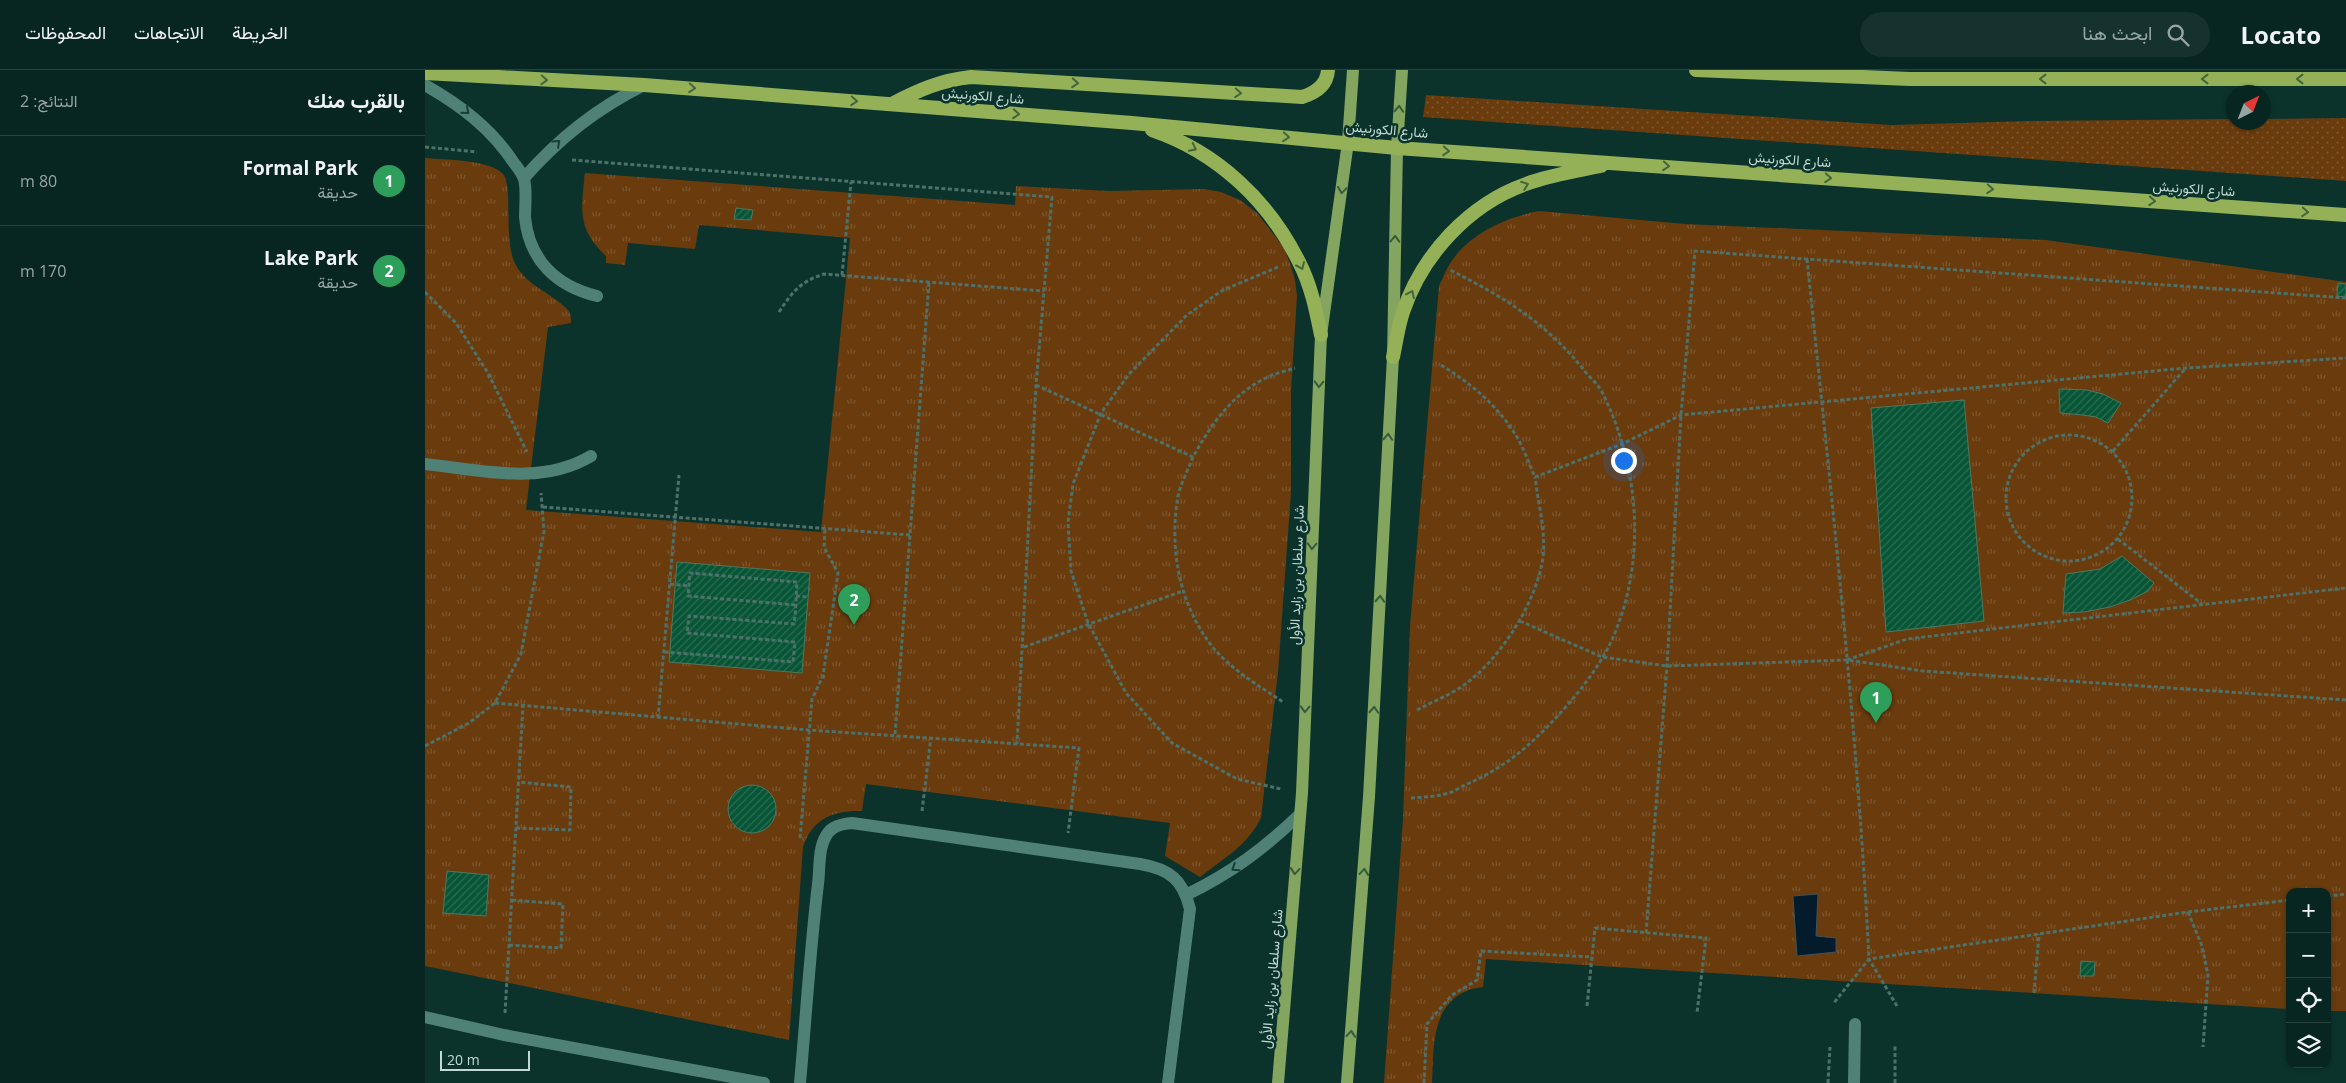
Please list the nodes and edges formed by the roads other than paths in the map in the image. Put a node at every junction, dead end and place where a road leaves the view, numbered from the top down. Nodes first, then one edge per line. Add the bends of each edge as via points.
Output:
1 (1328, 70) edge
2 (1353, 70) edge
3 (1401, 70) edge
4 (1696, 70) edge
5 (425, 73) edge
6 (2346, 79) edge
7 (425, 85) edge
8 (644, 85) junction
9 (892, 104) junction
10 (1132, 123) junction
11 (1348, 142) junction
12 (1397, 148) junction
13 (1617, 162) junction
14 (524, 178) junction
15 (2346, 215) edge
16 (597, 296) dead end
17 (1321, 335) junction
18 (1393, 357) junction
19 (591, 456) dead end
20 (425, 464) edge
21 (1299, 815) junction
22 (1186, 895) junction
23 (425, 1017) edge
24 (1855, 1024) dead end
25 (764, 1083) edge
26 (800, 1083) edge
27 (1168, 1083) edge
28 (1278, 1083) edge
29 (1347, 1083) edge
30 (1854, 1083) edge

9 -> 1 highway via 938,83 971,77 1302,97 1323,85
2 - 11 main road, شارع سلطان بن زايد الأول
12 -> 3 main road
6 -> 4 highway via 1910,79
5 -> 8 highway, شارع الكورنيش
7 -> 14 lane via 457,104 485,127
8 -> 9 highway, شارع الكورنيش
14 -> 8 lane via 574,128 619,97
9 -> 10 highway, شارع الكورنيش
10 -> 11 highway, شارع الكورنيش
10 -> 17 highway via 1168,135 1202,152 1232,174 1259,201 1282,230 1300,263 1313,298
11 - 12 highway, شارع الكورنيش
11 -> 17 main road, شارع سلطان بن زايد الأول
12 -> 13 highway, شارع الكورنيش
18 -> 12 main road
13 -> 15 highway, شارع الكورنيش
18 -> 13 highway via 1403,312 1422,271 1449,234 1485,205 1526,184
14 - 16 lane via 528,239 537,258 549,273 566,285
17 -> 21 main road, شارع سلطان بن زايد الأول
29 -> 18 main road via 1369,797
19 - 20 lane via 566,469 538,474
21 -> 22 lane via 1247,861
21 -> 28 main road, شارع سلطان بن زايد الأول
22 - 26 lane via 1179,882 1155,866 919,832 847,824 832,828 823,846 815,905
22 - 27 lane via 1190,909 1189,924
23 - 25 lane via 504,1035
24 - 30 lane

